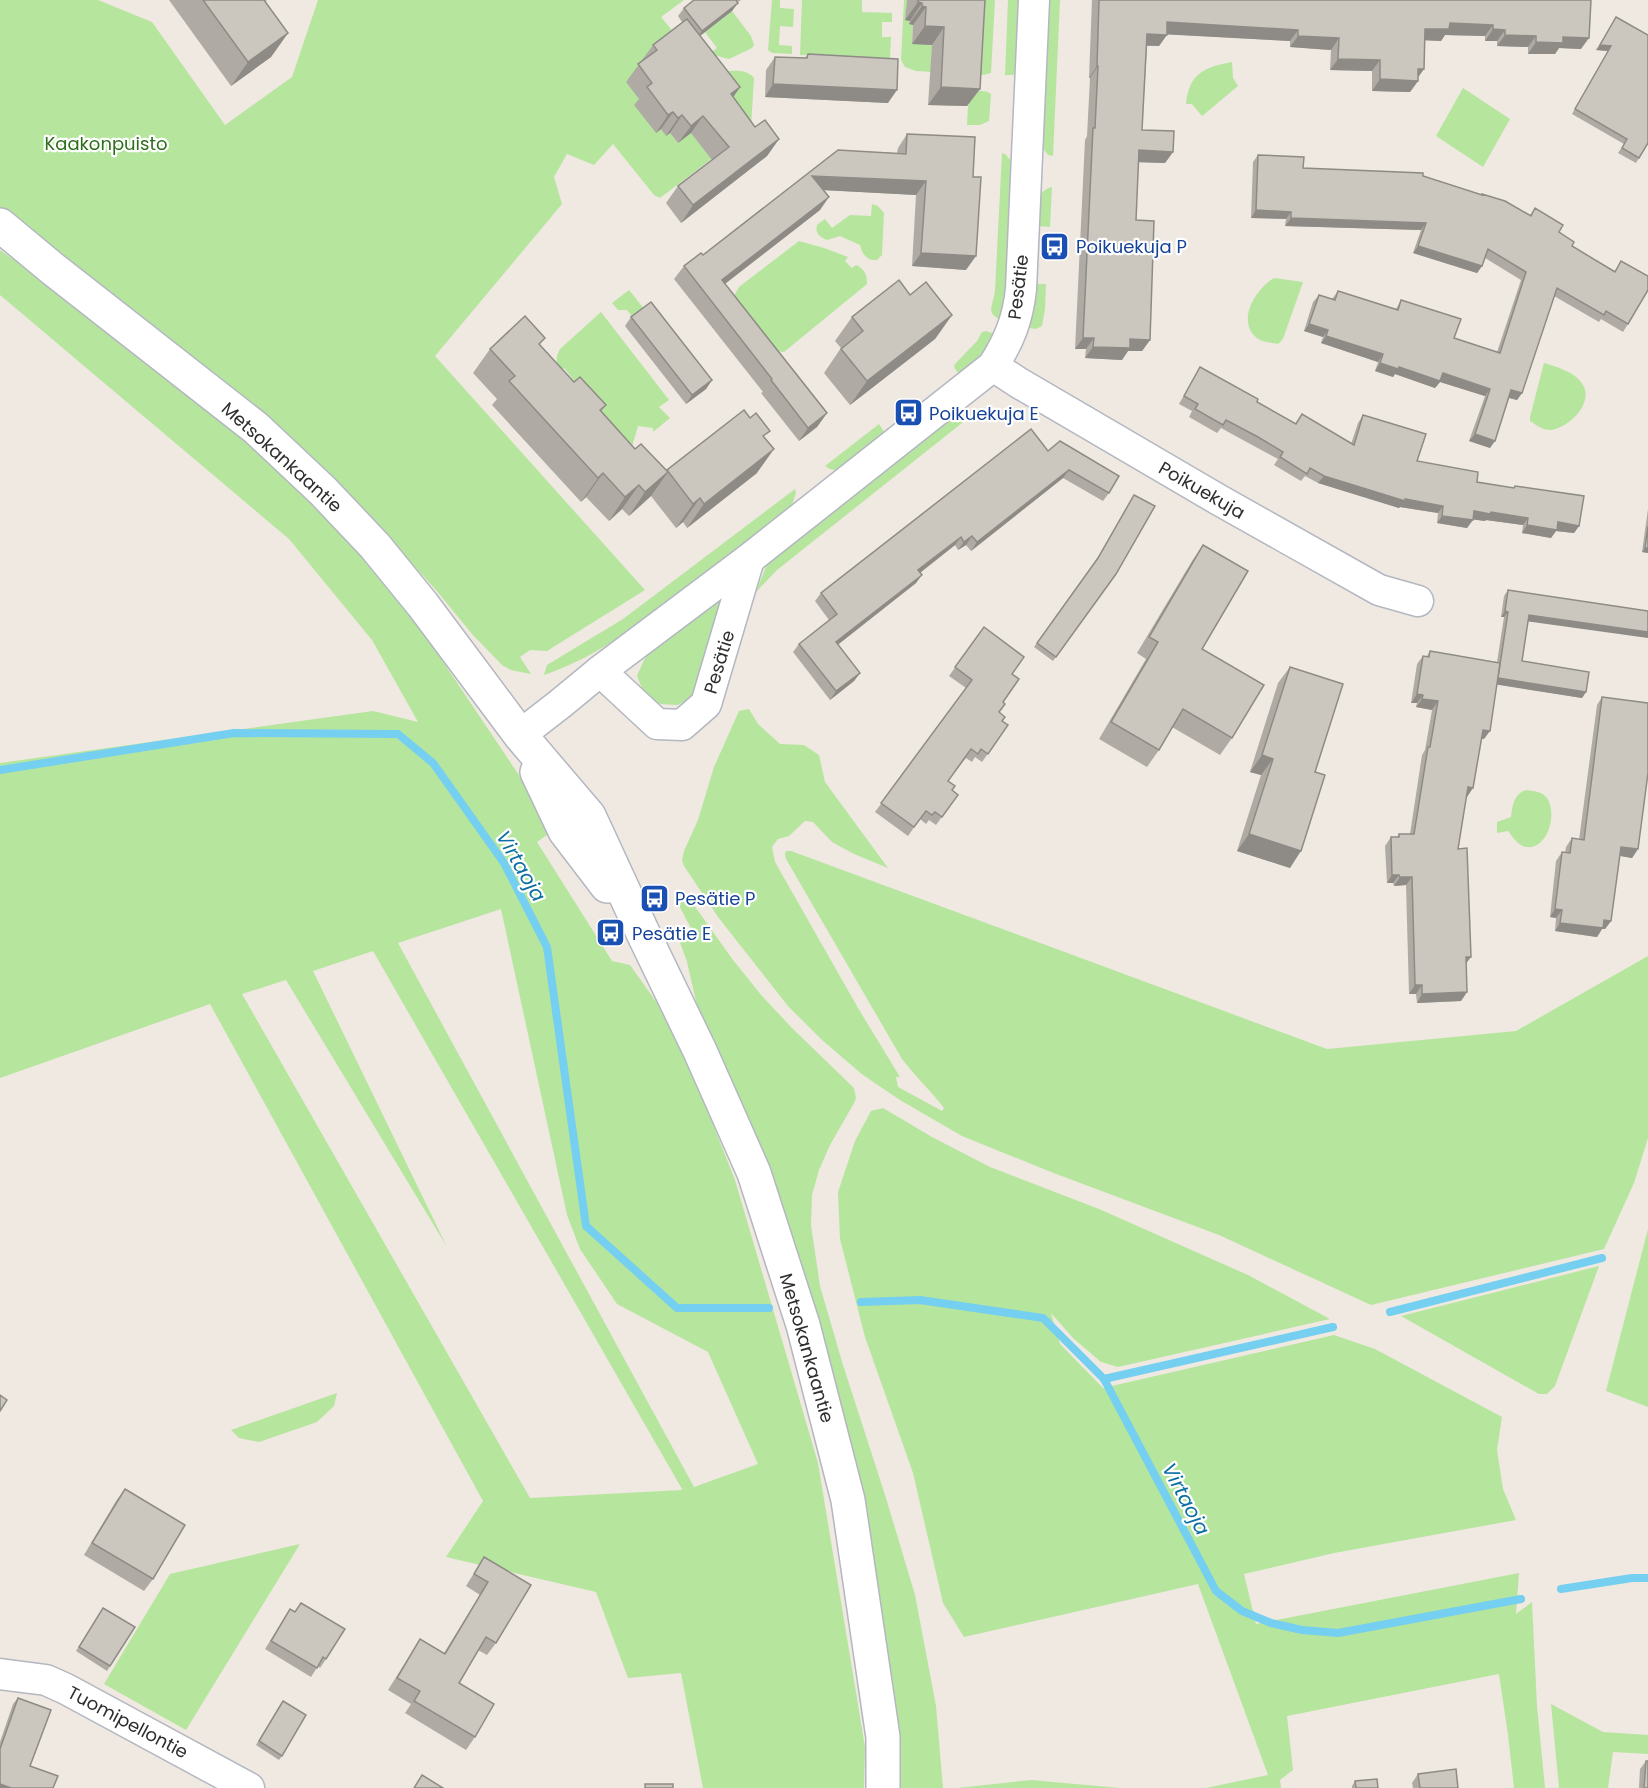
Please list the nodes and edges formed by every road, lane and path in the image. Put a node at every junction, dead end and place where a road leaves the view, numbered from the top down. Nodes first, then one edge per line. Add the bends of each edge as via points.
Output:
1 (1034, 0) edge
2 (0, 225) edge
3 (993, 366) junction
4 (749, 559) junction
5 (1418, 601) dead end
6 (600, 671) junction
7 (520, 735) junction
8 (0, 1674) edge
9 (249, 1788) edge
10 (884, 1788) edge

1 - 3 street, Pesätie via 1022,289 1015,324
2 - 7 street, Metsokankaantie via 256,428 323,491 423,605
3 - 4 street, Pesätie
3 - 5 street, Poikuekuja via 1379,590
4 - 6 street, Pesätie
4 - 6 street, Pesätie via 706,704 682,725 657,724
6 - 7 street, Pesätie
7 - 10 street, Metsokankaantie via 565,831 643,933 754,1173 803,1325 848,1500 883,1737
8 - 9 street, Tuomipellontie via 45,1680 66,1689

